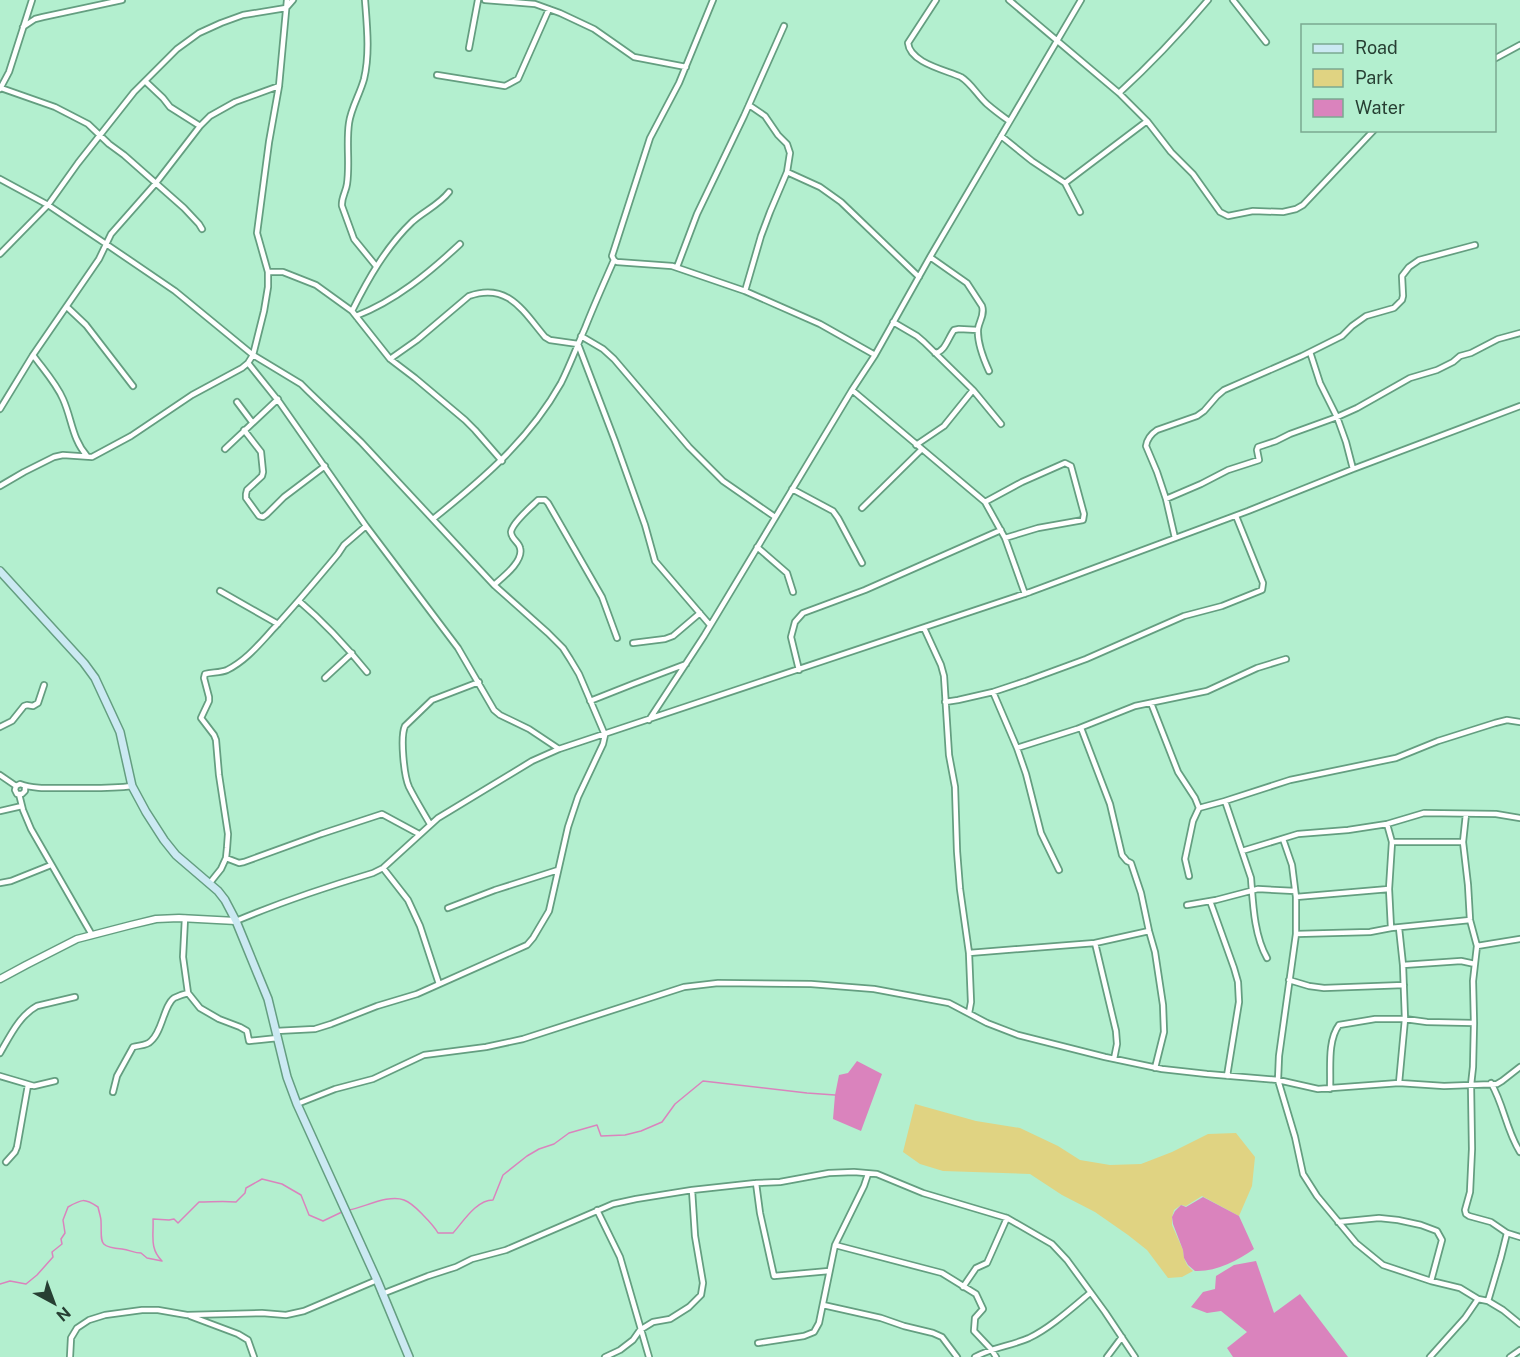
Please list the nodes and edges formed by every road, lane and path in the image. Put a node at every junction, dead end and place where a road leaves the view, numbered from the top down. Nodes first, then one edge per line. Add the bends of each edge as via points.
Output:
1 (32, 0) edge
2 (122, 0) edge
3 (287, 0) edge
4 (293, 0) edge
5 (365, 0) edge
6 (478, 0) edge
7 (485, 0) edge
8 (713, 0) edge
9 (936, 0) edge
10 (1009, 0) edge
11 (1081, 0) edge
12 (1208, 0) edge
13 (1233, 0) edge
14 (286, 8) junction
15 (549, 9) junction
16 (784, 26) dead end
17 (22, 27) junction
18 (1058, 41) junction
19 (1266, 42) dead end
20 (1520, 45) edge
21 (470, 48) dead end
22 (1496, 58) edge
23 (686, 67) junction
24 (437, 75) dead end
25 (145, 81) junction
26 (279, 86) junction
27 (0, 89) edge
28 (1119, 93) junction
29 (749, 105) junction
30 (1147, 121) junction
31 (1009, 122) junction
32 (200, 126) junction
33 (1372, 132) edge
34 (100, 135) junction
35 (1000, 136) junction
36 (787, 172) junction
37 (0, 179) edge
38 (156, 183) junction
39 (1065, 183) junction
40 (449, 192) dead end
41 (48, 205) junction
42 (1080, 212) dead end
43 (202, 229) dead end
44 (106, 244) junction
45 (460, 244) dead end
46 (1475, 245) dead end
47 (0, 254) edge
48 (930, 257) junction
49 (614, 261) junction
50 (376, 266) junction
51 (677, 267) junction
52 (268, 272) junction
53 (919, 277) junction
54 (745, 291) junction
55 (67, 307) junction
56 (352, 311) junction
57 (356, 316) junction
58 (893, 322) junction
59 (978, 330) junction
60 (1520, 333) edge
61 (581, 336) junction
62 (578, 344) junction
63 (1310, 352) junction
64 (935, 353) junction
65 (33, 355) junction
66 (253, 355) junction
67 (875, 355) junction
68 (390, 359) junction
69 (248, 363) junction
70 (989, 371) dead end
71 (133, 386) dead end
72 (852, 390) junction
73 (973, 390) junction
74 (278, 399) junction
75 (237, 402) dead end
76 (1520, 406) edge
77 (0, 409) edge
78 (1337, 417) junction
79 (252, 422) junction
80 (1001, 424) dead end
81 (244, 430) junction
82 (916, 444) junction
83 (225, 449) dead end
84 (922, 449) junction
85 (87, 456) junction
86 (502, 461) junction
87 (325, 466) junction
88 (1353, 469) junction
89 (0, 486) edge
90 (792, 489) junction
91 (1166, 499) junction
92 (986, 502) junction
93 (862, 508) dead end
94 (1236, 516) junction
95 (775, 517) junction
96 (433, 519) junction
97 (366, 526) junction
98 (1001, 530) junction
99 (1005, 538) junction
100 (1175, 538) junction
101 (757, 547) junction
102 (862, 563) dead end
103 (0, 571) edge
104 (494, 585) junction
105 (220, 591) dead end
106 (793, 592) dead end
107 (1025, 594) junction
108 (299, 601) junction
109 (700, 613) junction
110 (278, 624) junction
111 (710, 625) junction
112 (924, 628) junction
113 (616, 638) dead end
114 (633, 643) dead end
115 (352, 653) junction
116 (1286, 659) dead end
117 (686, 664) junction
118 (799, 670) junction
119 (367, 672) dead end
120 (325, 678) dead end
121 (478, 682) junction
122 (44, 685) dead end
123 (993, 692) junction
124 (590, 701) junction
125 (945, 702) junction
126 (1151, 703) junction
127 (649, 720) junction
128 (1520, 722) edge
129 (0, 727) edge
130 (1081, 728) junction
131 (605, 735) junction
132 (1017, 748) junction
133 (559, 749) junction
134 (0, 775) edge
135 (16, 786) junction
136 (132, 786) junction
137 (25, 787) junction
138 (20, 794) junction
139 (1225, 801) junction
140 (22, 806) junction
141 (1199, 808) junction
142 (0, 811) edge
143 (1466, 814) junction
144 (1520, 818) edge
145 (430, 824) junction
146 (1387, 824) junction
147 (419, 834) junction
148 (1283, 839) junction
149 (1392, 842) junction
150 (1463, 842) junction
151 (1242, 851) junction
152 (226, 858) junction
153 (51, 866) junction
154 (383, 868) junction
155 (558, 870) junction
156 (1059, 870) dead end
157 (1189, 876) dead end
158 (0, 883) edge
159 (209, 885) junction
160 (1389, 888) junction
161 (1251, 891) junction
162 (1296, 894) junction
163 (1210, 902) junction
164 (1187, 905) dead end
165 (448, 908) dead end
166 (185, 918) junction
167 (1470, 920) junction
168 (236, 921) junction
169 (1391, 928) junction
170 (1399, 928) junction
171 (1149, 931) junction
172 (1296, 934) junction
173 (92, 935) junction
174 (1520, 939) edge
175 (1095, 943) junction
176 (1477, 946) junction
177 (969, 953) junction
178 (1267, 958) dead end
179 (1475, 964) junction
180 (1403, 965) junction
181 (0, 979) edge
182 (1289, 980) junction
183 (438, 984) junction
184 (1404, 985) junction
185 (188, 993) junction
186 (75, 997) dead end
187 (969, 1013) junction
188 (1405, 1019) junction
189 (1474, 1023) junction
190 (277, 1034) junction
191 (0, 1053) edge
192 (1114, 1059) junction
193 (1520, 1067) edge
194 (1155, 1068) junction
195 (0, 1076) edge
196 (1227, 1076) junction
197 (1278, 1080) junction
198 (55, 1081) dead end
199 (1399, 1083) junction
200 (1491, 1083) junction
201 (28, 1085) junction
202 (1471, 1085) junction
203 (1330, 1089) junction
204 (113, 1092) dead end
205 (297, 1104) junction
206 (1520, 1152) edge
207 (6, 1162) dead end
208 (868, 1174) junction
209 (756, 1183) junction
210 (692, 1190) junction
211 (597, 1210) junction
212 (1007, 1218) junction
213 (1338, 1222) junction
214 (1507, 1233) junction
215 (1520, 1237) edge
216 (835, 1245) junction
217 (829, 1270) junction
218 (377, 1280) junction
219 (1431, 1281) junction
220 (963, 1287) junction
221 (1090, 1293) junction
222 (382, 1294) junction
223 (1478, 1299) junction
224 (1488, 1301) junction
225 (823, 1305) junction
226 (187, 1315) junction
227 (1520, 1324) edge
228 (640, 1330) junction
229 (1122, 1336) junction
230 (758, 1343) dead end
231 (991, 1349) junction
232 (1520, 1350) edge
233 (70, 1357) edge
234 (254, 1357) edge
235 (409, 1357) edge
236 (605, 1357) edge
237 (649, 1357) edge
238 (957, 1357) edge
239 (975, 1357) edge
240 (996, 1357) edge
241 (1107, 1357) edge
242 (1135, 1357) edge
243 (1430, 1357) edge
244 (1510, 1357) edge

1 - 17 street
2 - 17 street via 35,19
3 - 14 street
4 - 14 street
5 - 50 street via 366,63 349,122 347,183 342,206 354,239
6 - 21 street
7 - 15 street
8 - 23 street
9 - 31 street via 908,47 933,66 964,79
10 - 18 street
11 - 18 street
12 - 28 street
13 - 19 street
14 - 25 street via 243,15 199,33
14 - 26 street
15 - 23 street via 594,29 634,57
15 - 24 street via 518,79 505,86
16 - 29 street
17 - 27 street
18 - 28 street
18 - 31 street
20 - 22 street
23 - 49 street via 650,138 612,256
25 - 32 street via 170,107
25 - 34 street
26 - 32 street via 235,102
26 - 52 street via 257,233
27 - 34 street via 55,107
28 - 30 street
29 - 36 street via 765,116 787,144
29 - 51 street via 697,214
30 - 33 street via 1220,212 1228,216 1253,211 1283,212 1303,205
30 - 39 street
31 - 35 street
32 - 38 street
34 - 38 street
34 - 41 street
35 - 39 street
35 - 48 street
36 - 53 street via 841,202
36 - 54 street via 761,236
37 - 41 street
38 - 43 street
38 - 44 street
39 - 42 street
40 - 50 street via 414,220
41 - 44 street
41 - 47 street
44 - 55 street
44 - 66 street via 175,291
45 - 57 street via 428,273 378,307
46 - 63 street via 1414,262 1402,276 1403,296 1394,308 1366,316 1342,336
48 - 53 street
48 - 59 street via 971,287 984,310
49 - 51 street
49 - 61 street
50 - 56 street
51 - 54 street
52 - 56 street via 283,272 316,285
52 - 66 street
53 - 58 street
54 - 67 street via 820,324
55 - 65 street
55 - 71 street via 86,325
56 - 57 street
57 - 68 street
58 - 64 street
58 - 67 street
59 - 64 street via 954,330
59 - 70 street
60 - 78 street via 1410,378
61 - 62 street
61 - 95 street via 614,358 723,481
62 - 68 street via 544,337 512,300 500,293 479,292
62 - 86 street via 560,383 533,425
62 - 109 street via 655,561
63 - 78 street
63 - 91 street via 1224,390 1199,415 1157,430 1149,437 1146,446
64 - 73 street
65 - 77 street
65 - 85 street via 64,400 72,429
66 - 69 street
66 - 96 street via 301,384
67 - 72 street
68 - 86 street via 470,425
69 - 74 street
69 - 85 street via 131,436
72 - 82 street
72 - 90 street
73 - 80 street
73 - 82 street via 944,426
74 - 79 street
74 - 87 street
75 - 79 street
76 - 88 street
78 - 88 street
78 - 91 street via 1258,447 1258,460
79 - 81 street
81 - 83 street
81 - 87 street via 261,452 262,476 246,494 258,516 263,517
82 - 84 street
84 - 92 street
84 - 93 street
85 - 89 street via 54,457
86 - 96 street
87 - 97 street
88 - 94 street
90 - 95 street
90 - 102 street via 833,511
91 - 100 street
92 - 98 street
92 - 99 street via 1065,463 1071,466 1083,520
94 - 100 street
94 - 123 street via 1263,583 1262,590 1184,616 1086,659
95 - 101 street
96 - 104 street
97 - 108 street via 344,545
97 - 121 street via 458,648
98 - 99 street
98 - 118 street via 803,613 795,622 791,637
99 - 107 street
100 - 107 street
101 - 106 street via 788,573
101 - 111 street
103 - 136 main road via 95,678 120,732
104 - 113 street via 521,555 511,532 514,525 538,500 544,500 602,597
104 - 124 street via 563,648
105 - 110 street
107 - 112 street
108 - 110 street
108 - 115 street
109 - 111 street
109 - 114 street via 673,636
110 - 152 street via 248,656 220,672 207,673 204,678 209,701 201,718 216,740 228,834
111 - 117 street
112 - 118 street
112 - 125 street via 941,665
115 - 119 street
115 - 120 street
116 - 126 street via 1207,691
117 - 124 street
117 - 127 street
118 - 127 street
121 - 133 street via 500,715
121 - 145 street via 432,700 403,729 406,780
122 - 129 street via 38,703 24,706 12,721
123 - 125 street
123 - 132 street
124 - 131 street
125 - 177 street
126 - 130 street
126 - 141 street via 1178,772
127 - 131 street
128 - 139 street via 1495,723 1396,758 1290,780
130 - 132 street
130 - 171 street via 1110,804 1122,855 1131,863
131 - 133 street
131 - 155 street via 578,797
132 - 156 street via 1039,828
133 - 145 street via 501,778
134 - 135 street
135 - 137 street
135 - 138 street
136 - 137 street
136 - 159 main road via 164,840
137 - 138 street
138 - 140 street
139 - 141 street
139 - 151 street
140 - 142 street
140 - 153 street
141 - 157 street via 1185,860
143 - 144 street
143 - 146 street via 1424,813
143 - 150 street
145 - 147 street
146 - 148 street
146 - 149 street
147 - 152 street via 382,814 244,862
147 - 154 street
148 - 151 street
148 - 162 street
149 - 150 street
149 - 160 street
150 - 167 street
151 - 161 street
152 - 159 street
153 - 158 street
153 - 173 street
154 - 168 street
154 - 183 street via 408,900
155 - 165 street
155 - 183 street via 549,911 527,945
159 - 168 main road via 225,900
160 - 162 street
160 - 169 street
161 - 162 street
161 - 163 street
161 - 178 street via 1260,943
162 - 172 street
163 - 164 street
163 - 196 street via 1240,992
166 - 168 street
166 - 173 street via 156,919
166 - 185 street via 183,957
167 - 170 street
167 - 176 street
168 - 190 main road via 268,999
169 - 170 street
169 - 172 street
170 - 180 street
171 - 175 street
171 - 194 street via 1164,1021
172 - 182 street
173 - 181 street
174 - 176 street
175 - 177 street
175 - 192 street via 1116,1031
176 - 179 street
177 - 187 street
179 - 180 street via 1461,961
179 - 189 street
180 - 184 street
182 - 184 street via 1324,988
182 - 197 street
183 - 190 street via 315,1029
184 - 188 street
185 - 190 street via 200,1008 247,1032 249,1041
185 - 204 street via 170,1002 151,1042 133,1047
186 - 191 street via 31,1009
187 - 192 street via 1018,1035
187 - 205 street via 949,1002 832,985 718,983 684,987 523,1039 424,1055 373,1079
188 - 189 street
188 - 199 street
188 - 203 street via 1340,1025 1332,1047
189 - 202 street
190 - 205 main road
192 - 194 street
193 - 200 street via 1497,1084
194 - 196 street
195 - 201 street
196 - 197 street
197 - 203 street
197 - 213 street via 1303,1174
198 - 201 street
199 - 202 street
199 - 203 street
200 - 202 street
200 - 206 street
201 - 207 street via 15,1152
202 - 214 street via 1472,1160 1465,1210 1466,1214 1491,1222
205 - 218 main road
208 - 209 street via 829,1173
208 - 212 street
208 - 216 street
209 - 210 street
209 - 217 street via 774,1276
210 - 211 street via 636,1198
210 - 228 street via 703,1283 701,1295 670,1319 653,1322
211 - 222 street via 506,1250
211 - 228 street via 620,1257
212 - 220 street via 987,1263 976,1268
212 - 221 street via 1052,1244
213 - 219 street via 1383,1265
213 - 219 street via 1379,1218 1437,1231 1442,1240
214 - 215 street
214 - 224 street
216 - 217 street
216 - 220 street via 942,1273
217 - 225 street
218 - 222 main road
218 - 226 street via 286,1315
219 - 223 street via 1460,1288
220 - 231 street via 976,1294 980,1302 983,1309 975,1318 974,1331
221 - 229 street
221 - 231 street via 1030,1337
222 - 235 main road
223 - 224 street
223 - 243 street
224 - 227 street
225 - 230 street via 814,1332
225 - 238 street via 933,1333
226 - 233 street via 142,1310 89,1320 73,1332
226 - 234 street via 248,1340
228 - 236 street via 633,1340
228 - 237 street
229 - 241 street
229 - 242 street
231 - 239 street
231 - 240 street
232 - 244 street

